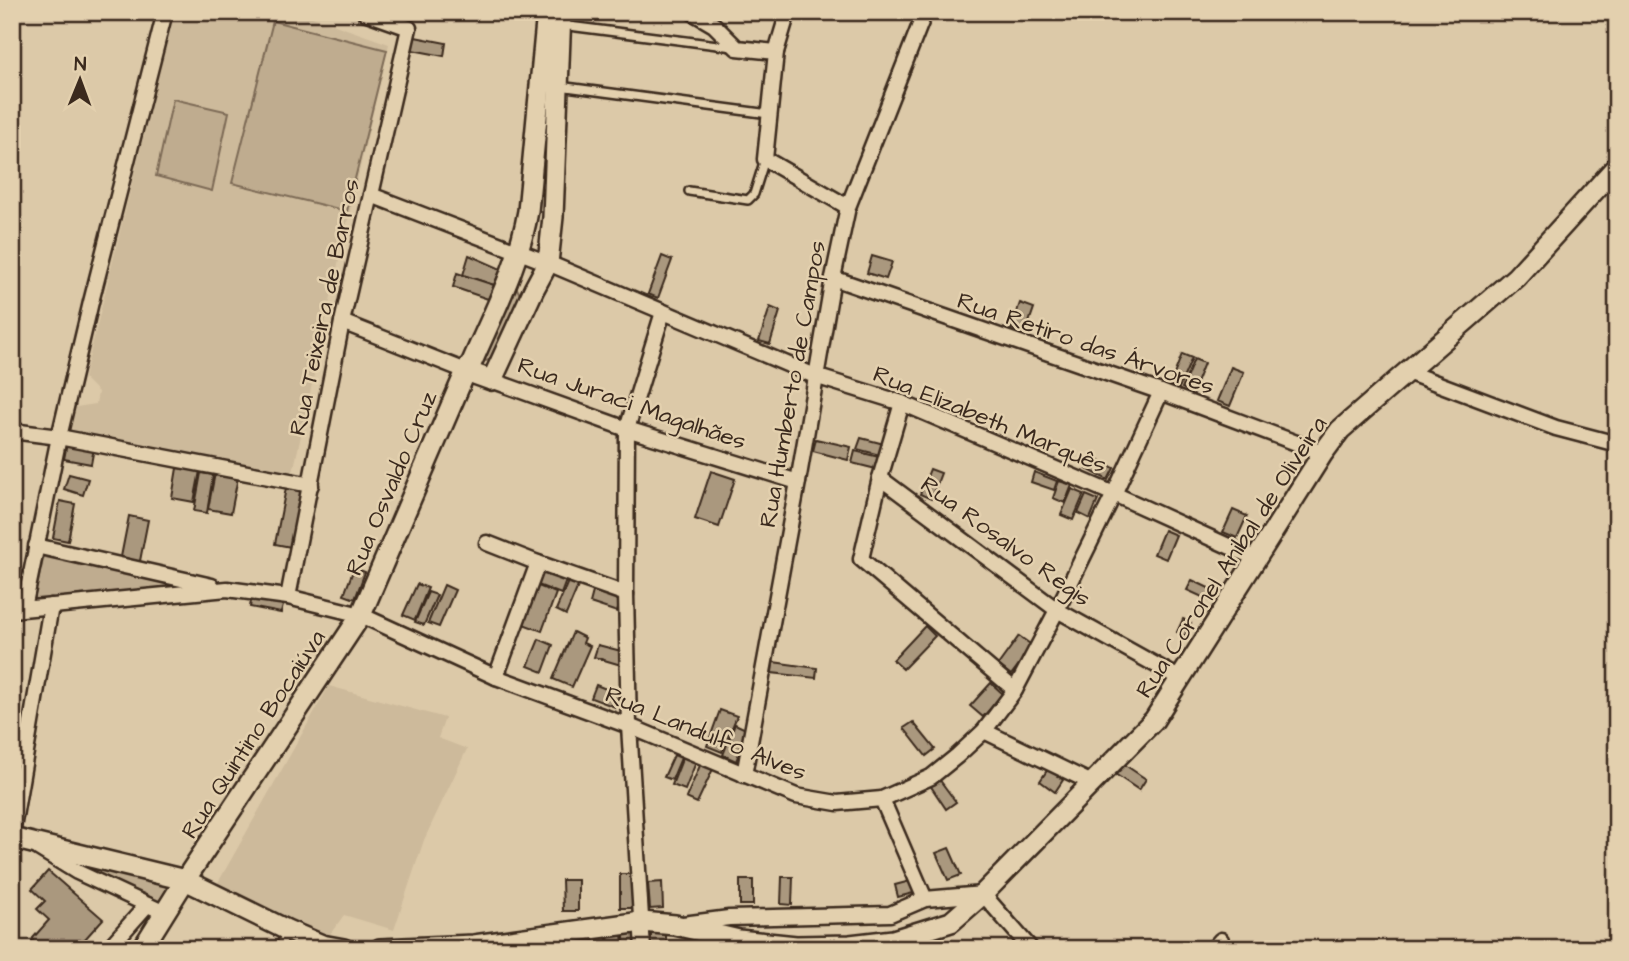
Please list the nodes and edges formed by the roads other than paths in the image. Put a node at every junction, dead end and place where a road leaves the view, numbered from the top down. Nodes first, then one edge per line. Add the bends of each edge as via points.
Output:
1 (165, 12) edge
2 (363, 12) edge
3 (692, 12) edge
4 (788, 12) edge
5 (925, 12) edge
6 (556, 16) edge
7 (737, 48) junction
8 (776, 52) junction
9 (559, 86) junction
10 (770, 114) junction
11 (765, 159) junction
12 (1617, 166) edge
13 (689, 191) dead end
14 (371, 195) junction
15 (848, 206) junction
16 (519, 252) junction
17 (548, 263) junction
18 (509, 277) junction
19 (833, 278) junction
20 (534, 289) junction
21 (663, 312) junction
22 (342, 323) junction
23 (469, 366) junction
24 (1407, 372) junction
25 (494, 375) junction
26 (815, 376) junction
27 (1161, 393) junction
28 (902, 403) junction
29 (627, 429) junction
30 (12, 431) edge
31 (59, 438) junction
32 (1617, 444) edge
33 (1324, 453) junction
34 (880, 478) junction
35 (798, 482) junction
36 (311, 485) junction
37 (1114, 494) junction
38 (487, 543) dead end
39 (36, 546) junction
40 (1257, 559) junction
41 (538, 563) junction
42 (227, 589) junction
43 (626, 594) junction
44 (288, 597) junction
45 (51, 606) junction
46 (18, 609) edge
47 (1057, 610) junction
48 (361, 615) junction
49 (496, 677) junction
50 (1181, 679) junction
51 (1015, 690) junction
52 (629, 726) junction
53 (984, 731) junction
54 (744, 775) junction
55 (1092, 783) junction
56 (882, 799) junction
57 (18, 838) edge
58 (185, 880) junction
59 (983, 894) junction
60 (925, 899) junction
61 (147, 905) junction
62 (166, 913) junction
63 (642, 922) junction
64 (675, 925) junction
65 (287, 930) junction
66 (740, 944) edge
67 (475, 947) edge
68 (108, 949) edge
69 (142, 949) edge
70 (279, 949) edge
71 (344, 949) edge
72 (380, 949) edge
73 (643, 949) edge
74 (1031, 949) edge

1 - 31 street
2 - 14 street, Rua Teixeira de Barros via 409,28
3 - 7 street
4 - 8 street
5 - 15 street, Rua Humberto de Campos
6 - 7 lane
6 - 9 street
6 - 16 street, Rua Osvaldo Cruz
7 - 8 street
8 - 10 street
9 - 10 lane
9 - 17 street
10 - 11 street
11 - 13 lane via 748,200
11 - 15 street
12 - 24 street, Rua Coronel Anibal de Oliveira via 1516,277
14 - 16 street, Rua Elizabeth Marquês
14 - 22 street, Rua Teixeira de Barros
15 - 19 street, Rua Humberto de Campos
16 - 17 street, Rua Elizabeth Marquês
16 - 18 street, Rua Osvaldo Cruz
17 - 20 street
17 - 21 street, Rua Elizabeth Marquês
18 - 20 street
18 - 23 street, Rua Osvaldo Cruz
19 - 26 street, Rua Humberto de Campos
19 - 27 street, Rua Retiro das Árvores
20 - 25 street
21 - 26 street, Rua Elizabeth Marquês
21 - 29 street
22 - 23 street
22 - 36 street, Rua Teixeira de Barros
23 - 25 street
23 - 48 street, Rua Osvaldo Cruz
24 - 32 street via 1556,428
24 - 33 street, Rua Coronel Anibal de Oliveira via 1340,430
25 - 29 street, Rua Juraci Magalhães
26 - 28 street, Rua Elizabeth Marquês
26 - 35 street, Rua Humberto de Campos
27 - 33 street, Rua Retiro das Árvores
27 - 37 street, Rua Landulfo Alves
28 - 34 street
28 - 37 street, Rua Elizabeth Marquês
29 - 35 street, Rua Juraci Magalhães
29 - 43 street
30 - 31 street
31 - 36 street
31 - 39 street
33 - 40 street, Rua Coronel Anibal de Oliveira
34 - 47 street, Rua Rosalvo Regis
34 - 51 street via 860,559
35 - 54 street, Rua Humberto de Campos
36 - 44 street, Rua Teixeira de Barros
37 - 40 street, Rua Elizabeth Marquês
37 - 47 street, Rua Landulfo Alves
38 - 41 street
39 - 42 street
39 - 46 street
40 - 50 street, Rua Coronel Anibal de Oliveira
41 - 43 street
41 - 49 street
42 - 44 street, Rua Landulfo Alves
42 - 45 street
43 - 52 street
44 - 48 street, Rua Landulfo Alves
45 - 46 street
45 - 57 street
47 - 50 street, Rua Rosalvo Regis
47 - 51 street, Rua Landulfo Alves
48 - 49 street, Rua Landulfo Alves
48 - 58 street, Rua Quintino Bocaiúva
49 - 52 street, Rua Landulfo Alves
50 - 55 street, Rua Coronel Anibal de Oliveira via 1154,720
51 - 53 street, Rua Landulfo Alves
52 - 54 street, Rua Landulfo Alves
52 - 63 street
53 - 55 street
53 - 56 street, Rua Landulfo Alves via 931,777
54 - 56 street, Rua Landulfo Alves via 796,796 837,803
55 - 59 street, Rua Coronel Anibal de Oliveira
56 - 60 street
57 - 58 street
57 - 61 street
58 - 62 street, Rua Quintino Bocaiúva
58 - 65 street
59 - 60 street, Rua Coronel Anibal de Oliveira
59 - 66 street, Rua Coronel Anibal de Oliveira via 951,922 893,940 850,945
59 - 74 street
60 - 64 street, Rua Coronel Anibal de Oliveira via 890,914 729,918
61 - 62 street
61 - 68 street
62 - 69 street, Rua Quintino Bocaiúva
63 - 64 street, Rua Coronel Anibal de Oliveira
63 - 67 street, Rua Coronel Anibal de Oliveira
63 - 73 street
64 - 66 street, Rua Coronel Anibal de Oliveira
65 - 70 lane
65 - 71 street
67 - 72 street, Rua Coronel Anibal de Oliveira

